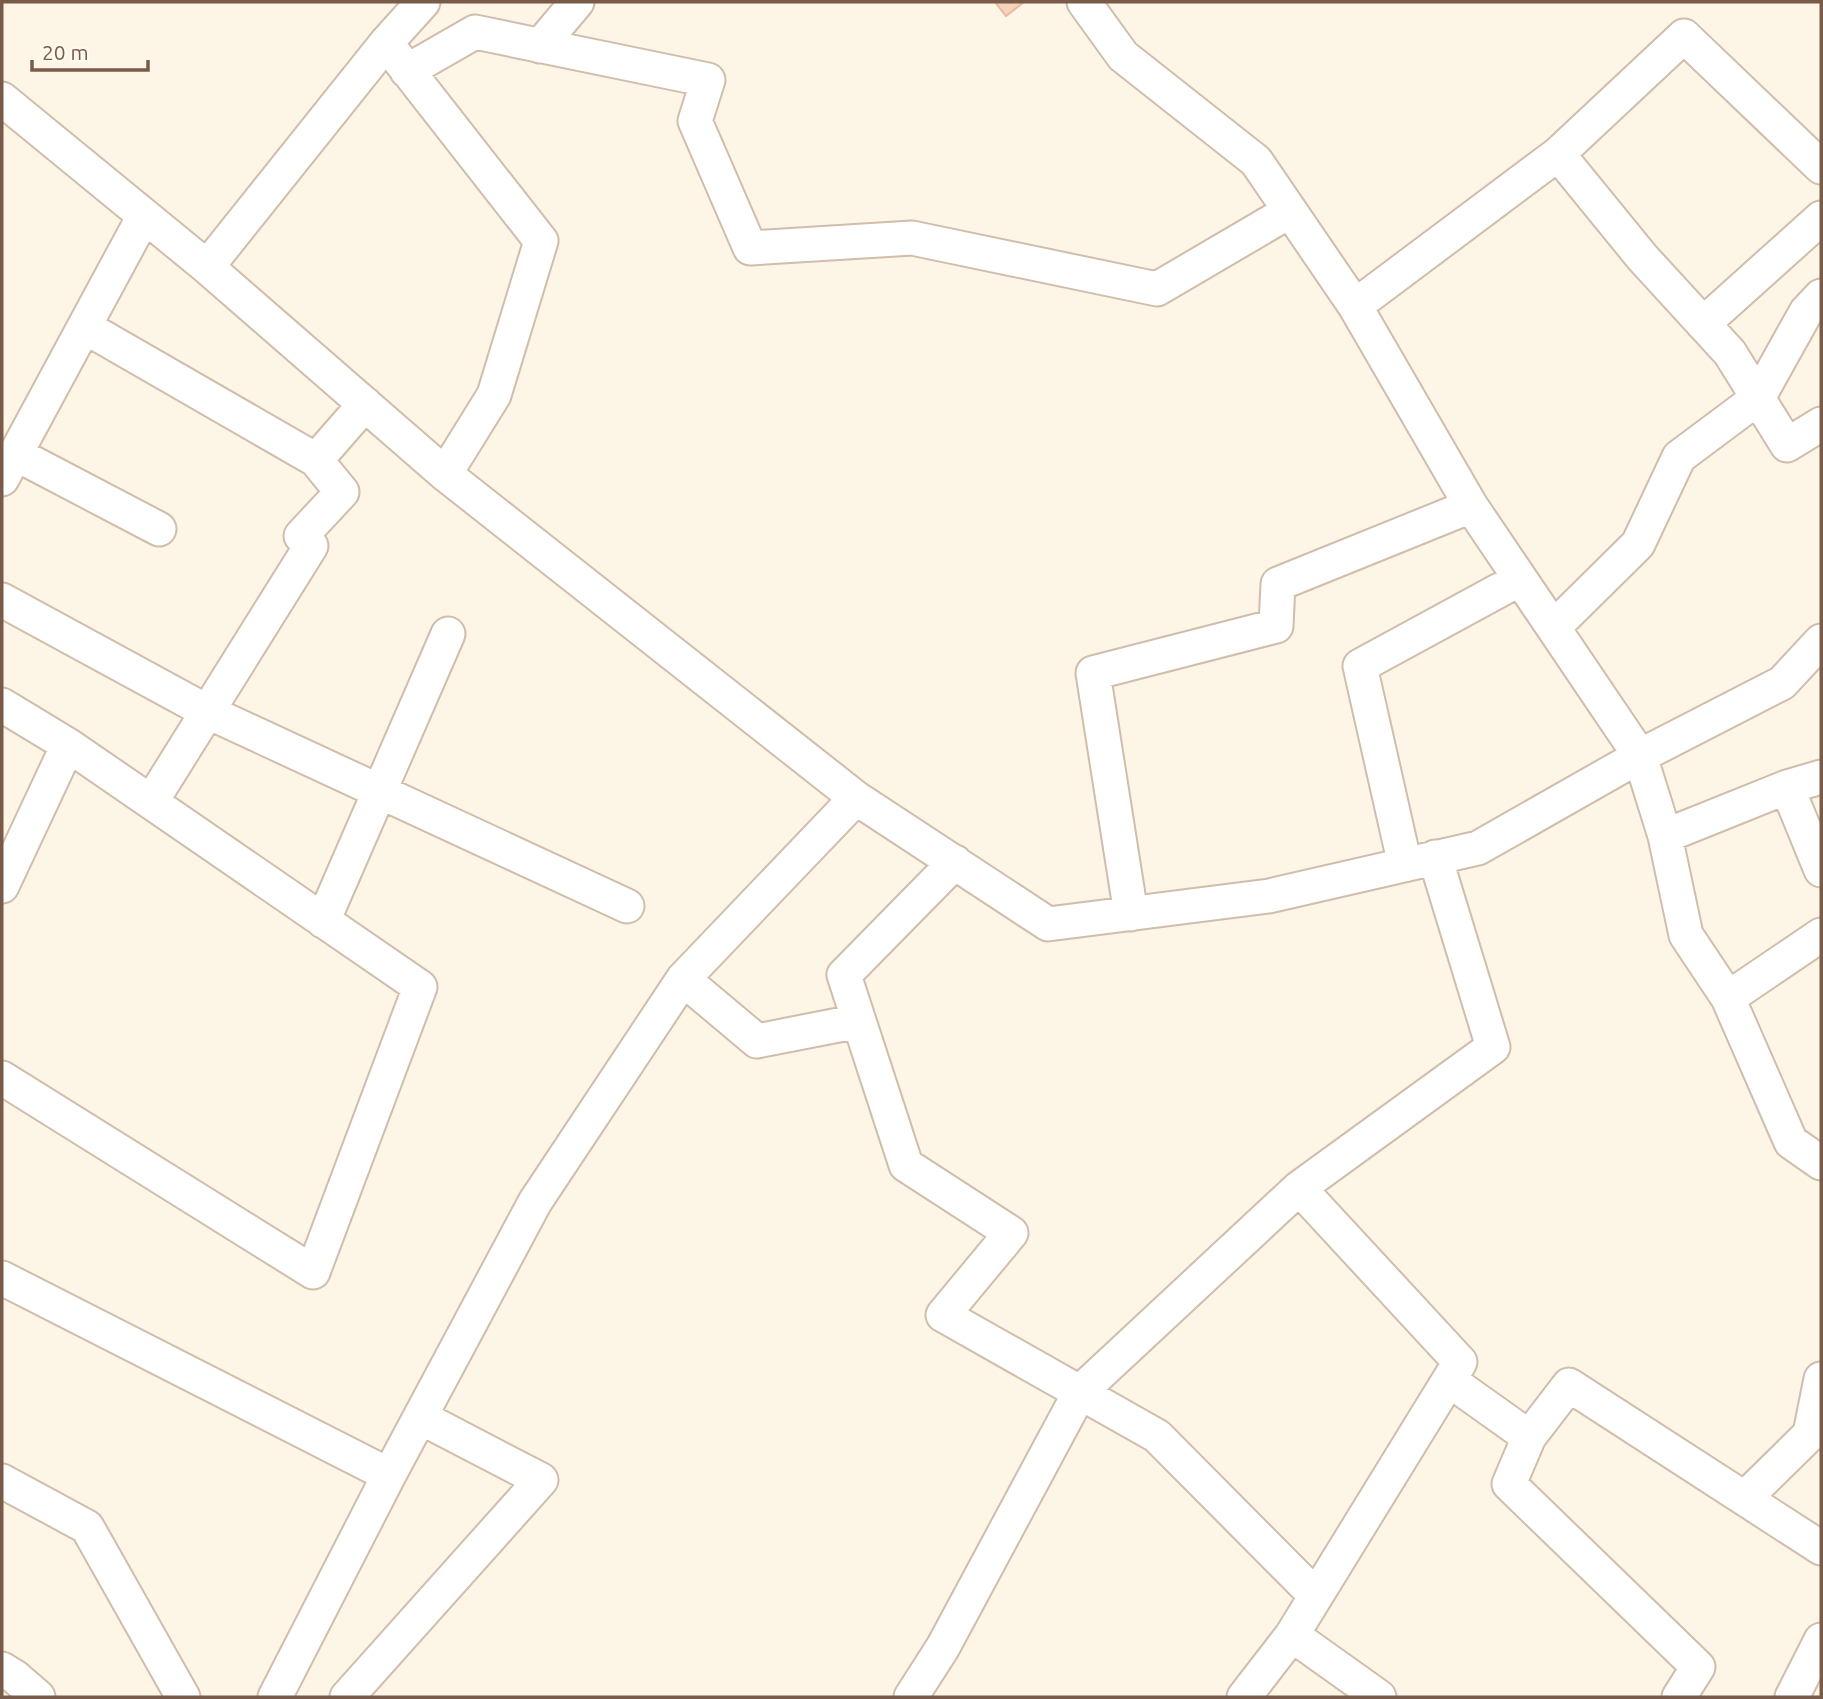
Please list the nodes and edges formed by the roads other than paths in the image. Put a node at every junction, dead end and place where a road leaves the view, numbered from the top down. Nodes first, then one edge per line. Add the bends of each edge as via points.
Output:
1 (423, 2) edge
2 (577, 2) edge
3 (1084, 2) edge
4 (386, 43) junction
5 (540, 46) junction
6 (407, 71) junction
7 (2, 99) edge
8 (1558, 154) junction
9 (1821, 167) edge
10 (1290, 211) junction
11 (145, 216) junction
12 (1821, 218) edge
13 (207, 267) junction
14 (1821, 296) edge
15 (1355, 306) junction
16 (1703, 324) junction
17 (85, 327) junction
18 (1758, 398) junction
19 (365, 404) junction
20 (1821, 424) edge
21 (316, 460) junction
22 (9, 467) edge
23 (445, 474) junction
24 (1471, 506) junction
25 (159, 529) dead end
26 (1520, 579) junction
27 (2, 600) edge
28 (1554, 627) junction
29 (448, 634) dead end
30 (1821, 641) edge
31 (2, 705) edge
32 (206, 711) junction
33 (68, 745) junction
34 (1640, 756) junction
35 (1821, 778) edge
36 (1787, 788) junction
37 (380, 792) junction
38 (856, 798) junction
39 (151, 802) junction
40 (1665, 836) junction
41 (1420, 861) junction
42 (955, 862) junction
43 (1821, 870) edge
44 (2, 886) edge
45 (626, 906) dead end
46 (1131, 914) junction
47 (323, 921) junction
48 (1821, 935) edge
49 (683, 979) junction
50 (1728, 998) junction
51 (859, 1021) junction
52 (2, 1078) edge
53 (1821, 1163) edge
54 (1299, 1188) junction
55 (2, 1278) edge
56 (1821, 1379) edge
57 (1448, 1380) junction
58 (1080, 1392) junction
59 (420, 1417) junction
60 (1529, 1437) junction
61 (389, 1475) junction
62 (2, 1481) edge
63 (1745, 1498) junction
64 (1821, 1548) edge
65 (1316, 1596) junction
66 (1292, 1635) junction
67 (1821, 1640) edge
68 (2, 1669) edge
69 (38, 1697) edge
70 (183, 1697) edge
71 (275, 1697) edge
72 (347, 1697) edge
73 (911, 1697) edge
74 (1244, 1697) edge
75 (1379, 1697) edge
76 (1679, 1697) edge
77 (1791, 1697) edge

1 - 4 street
2 - 5 street
3 - 10 street via 1123,56 1256,161
4 - 6 street
4 - 13 street
5 - 6 street via 475,32
5 - 10 street via 708,80 695,121 750,248 912,238 1157,289
6 - 23 street via 541,241 494,395
7 - 11 street
8 - 9 street via 1684,36
8 - 15 street
8 - 16 street
10 - 15 street
11 - 13 street
11 - 17 street
12 - 16 street
13 - 19 street
14 - 18 street via 1806,312
15 - 24 street
16 - 18 street via 1730,353
17 - 21 street
17 - 22 street
18 - 20 street via 1787,445
18 - 28 street via 1679,457 1638,544
19 - 21 street
19 - 23 street
21 - 32 street via 342,492 300,536 311,546
22 - 25 street
23 - 38 street
24 - 26 street
24 - 46 street via 1278,584 1276,626 1093,673
26 - 28 street
26 - 41 street via 1360,666
27 - 32 street
28 - 34 street
29 - 37 street
30 - 34 street via 1782,683
31 - 33 street
32 - 37 street
32 - 39 street
33 - 39 street
33 - 44 street
34 - 40 street
34 - 41 street via 1478,848
35 - 36 street
36 - 40 street
36 - 43 street
37 - 45 street
37 - 47 street
38 - 42 street
38 - 49 street
39 - 47 street
40 - 50 street via 1686,935
41 - 46 street via 1269,896
41 - 54 street via 1493,1047
42 - 46 street via 1048,924
42 - 51 street via 844,975
47 - 52 street via 420,987 313,1272
48 - 50 street
49 - 51 street via 757,1041
49 - 59 street via 535,1202
50 - 53 street via 1791,1142
51 - 58 street via 906,1165 1011,1233 943,1315
54 - 57 street via 1460,1362
54 - 58 street
55 - 61 street
56 - 63 street via 1810,1434
57 - 60 street
57 - 65 street
58 - 65 street via 1157,1436
58 - 73 street via 943,1647
59 - 61 street
59 - 72 street via 541,1480
60 - 63 street via 1569,1385
60 - 76 street via 1509,1484 1698,1667
61 - 71 street
62 - 70 street via 86,1527
63 - 64 street
65 - 66 street
66 - 74 street
66 - 75 street
67 - 77 street
68 - 69 street

